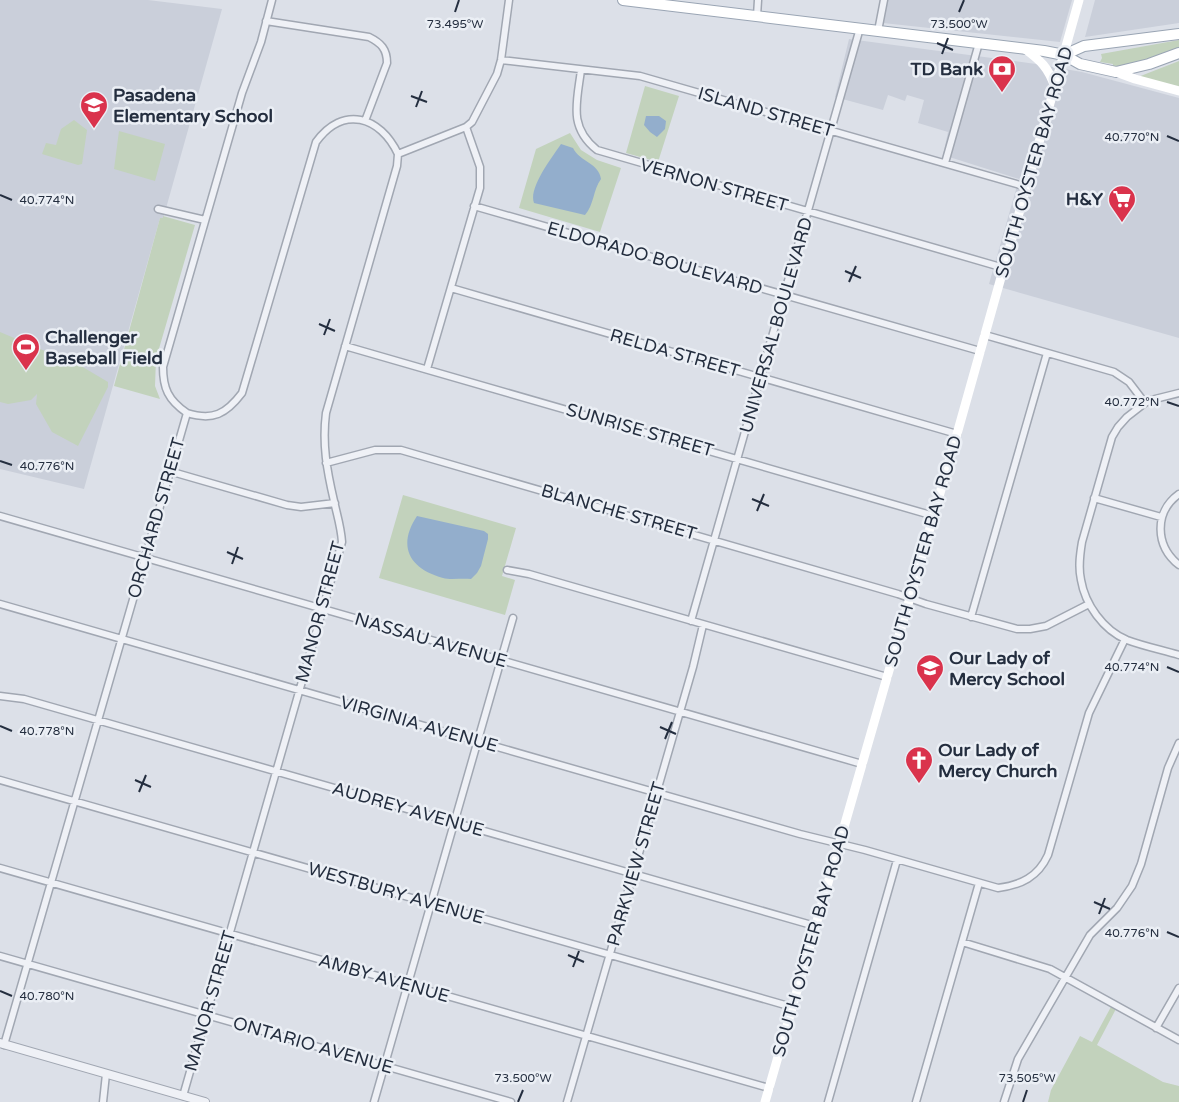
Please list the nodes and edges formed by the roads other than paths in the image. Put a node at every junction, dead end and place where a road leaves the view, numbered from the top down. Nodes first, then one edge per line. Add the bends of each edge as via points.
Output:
1 (272, 0) edge
2 (509, 0) edge
3 (623, 0) edge
4 (758, 0) edge
5 (884, 0) edge
6 (1078, 0) edge
7 (663, 2) edge
8 (756, 16) junction
9 (266, 21) junction
10 (860, 28) junction
11 (878, 31) junction
12 (1179, 34) edge
13 (979, 44) junction
14 (1025, 49) junction
15 (1179, 53) edge
16 (1064, 55) junction
17 (501, 60) junction
18 (581, 70) junction
19 (1116, 72) junction
20 (1055, 87) junction
21 (1179, 91) edge
22 (365, 121) junction
23 (466, 127) junction
24 (831, 131) junction
25 (398, 154) junction
26 (945, 163) junction
27 (1027, 187) junction
28 (474, 206) junction
29 (158, 209) dead end
30 (808, 212) junction
31 (205, 220) junction
32 (1004, 268) junction
33 (451, 288) junction
34 (784, 295) junction
35 (986, 334) junction
36 (345, 346) junction
37 (980, 351) junction
38 (1047, 353) junction
39 (427, 369) junction
40 (760, 377) junction
41 (1179, 393) edge
42 (1145, 404) junction
43 (186, 413) junction
44 (957, 434) junction
45 (737, 458) junction
46 (326, 462) junction
47 (169, 471) junction
48 (1179, 494) edge
49 (1094, 498) junction
50 (334, 503) junction
51 (0, 516) edge
52 (934, 516) junction
53 (1161, 517) junction
54 (714, 540) junction
55 (144, 558) junction
56 (1179, 565) edge
57 (507, 570) dead end
58 (910, 598) junction
59 (0, 604) edge
60 (1089, 604) junction
61 (323, 609) junction
62 (971, 617) junction
63 (513, 618) dead end
64 (691, 621) junction
65 (703, 625) junction
66 (121, 639) junction
67 (1125, 639) junction
68 (1179, 655) edge
69 (501, 660) junction
70 (887, 677) junction
71 (300, 690) junction
72 (0, 696) edge
73 (680, 712) junction
74 (98, 720) junction
75 (478, 741) junction
76 (1179, 743) edge
77 (862, 764) junction
78 (276, 771) junction
79 (0, 780) edge
80 (656, 792) junction
81 (74, 801) junction
82 (455, 822) junction
83 (839, 844) junction
84 (253, 852) junction
85 (897, 860) junction
86 (0, 868) edge
87 (633, 874) junction
88 (51, 882) junction
89 (979, 883) junction
90 (431, 904) junction
91 (815, 926) junction
92 (229, 934) junction
93 (962, 942) junction
94 (610, 955) junction
95 (0, 956) edge
96 (28, 963) junction
97 (1065, 977) junction
98 (408, 985) junction
99 (1179, 988) edge
100 (792, 1007) junction
101 (206, 1015) junction
102 (1156, 1028) junction
103 (586, 1036) junction
104 (1179, 1040) edge
105 (2, 1044) edge
106 (384, 1066) junction
107 (106, 1074) junction
108 (768, 1088) junction
109 (183, 1096) junction
110 (103, 1102) edge
111 (205, 1102) edge
112 (374, 1102) edge
113 (511, 1102) edge
114 (567, 1102) edge
115 (764, 1102) edge
116 (828, 1102) edge
117 (916, 1102) edge
118 (1004, 1102) edge

1 - 9 street
2 - 17 street
3 - 7 main road
4 - 8 street
5 - 11 street
6 - 16 main road, SOUTH OYSTER BAY ROAD
7 - 8 main road
8 - 10 main road
9 - 22 street via 369,37 384,47 388,63
9 - 31 street
10 - 11 main road
10 - 24 street, UNIVERSAL BOULEVARD
11 - 13 main road
12 - 16 main road via 1084,46
13 - 14 main road
13 - 26 street
14 - 16 main road
14 - 20 main road via 1050,72
15 - 19 main road
16 - 19 main road via 1080,64
16 - 20 main road, SOUTH OYSTER BAY ROAD
17 - 18 street, ISLAND STREET
17 - 23 street via 476,115
18 - 24 street, ISLAND STREET via 640,76
18 - 30 street, VERNON STREET via 576,120 583,138 597,150
19 - 21 main road
20 - 27 main road, SOUTH OYSTER BAY ROAD
22 - 25 street via 382,130
22 - 43 street via 348,119 336,123 316,142 242,393 218,414 199,416
23 - 25 street
23 - 28 street via 480,168 480,188
24 - 26 street, ISLAND STREET
24 - 30 street, UNIVERSAL BOULEVARD
25 - 36 street, MANOR STREET
26 - 27 street, ISLAND STREET
27 - 32 main road, SOUTH OYSTER BAY ROAD
28 - 33 street
28 - 34 street, ELDORADO BOULEVARD
29 - 31 street
30 - 32 street, VERNON STREET
30 - 34 street, UNIVERSAL BOULEVARD
31 - 43 street via 163,366 167,394
32 - 35 main road, SOUTH OYSTER BAY ROAD
33 - 39 street
33 - 40 street, RELDA STREET
34 - 37 street, ELDORADO BOULEVARD
34 - 40 street, UNIVERSAL BOULEVARD
35 - 37 main road, SOUTH OYSTER BAY ROAD
35 - 38 street
36 - 39 street, SUNRISE STREET
36 - 46 street, MANOR STREET via 326,413 323,441
37 - 44 main road, SOUTH OYSTER BAY ROAD
38 - 42 street via 1122,376
38 - 62 street
39 - 45 street, SUNRISE STREET
40 - 44 street, RELDA STREET
40 - 45 street, UNIVERSAL BOULEVARD
41 - 42 street
42 - 49 street via 1127,416 1112,437
43 - 47 street, ORCHARD STREET
44 - 52 main road, SOUTH OYSTER BAY ROAD
45 - 52 street, SUNRISE STREET
45 - 54 street, UNIVERSAL BOULEVARD
46 - 50 street, MANOR STREET
46 - 54 street, BLANCHE STREET via 375,450 401,450
47 - 50 street via 301,508
47 - 55 street, ORCHARD STREET
48 - 53 street
49 - 53 street
49 - 60 street via 1079,560 1080,581
50 - 61 street, MANOR STREET via 342,542
51 - 55 street, NASSAU AVENUE
52 - 58 main road, SOUTH OYSTER BAY ROAD
53 - 56 street via 1161,540
54 - 58 street, BLANCHE STREET
54 - 64 street, UNIVERSAL BOULEVARD
55 - 61 street, NASSAU AVENUE
55 - 66 street, ORCHARD STREET
57 - 64 street
58 - 62 street, BLANCHE STREET
58 - 70 main road, SOUTH OYSTER BAY ROAD
59 - 66 street, VIRGINIA AVENUE
60 - 62 street, BLANCHE STREET via 1057,621 1030,629
60 - 67 street via 1106,625
61 - 69 street, NASSAU AVENUE
61 - 71 street, MANOR STREET
63 - 69 street
64 - 65 street
65 - 70 street
65 - 73 street, PARKVIEW STREET
66 - 71 street, VIRGINIA AVENUE
66 - 74 street, ORCHARD STREET
67 - 68 street
67 - 89 street, VIRGINIA AVENUE via 1089,713 1044,864 1031,878 1012,886 998,888
69 - 73 street, NASSAU AVENUE
69 - 75 street
70 - 77 main road, SOUTH OYSTER BAY ROAD
71 - 75 street, VIRGINIA AVENUE
71 - 78 street, MANOR STREET
72 - 74 street, AUDREY AVENUE via 24,699
73 - 77 street, NASSAU AVENUE
73 - 80 street, PARKVIEW STREET
74 - 78 street, AUDREY AVENUE
74 - 81 street, ORCHARD STREET
75 - 80 street, VIRGINIA AVENUE
75 - 82 street
76 - 97 street via 1168,768 1132,886 1117,908 1090,935
77 - 83 main road, SOUTH OYSTER BAY ROAD
78 - 82 street, AUDREY AVENUE
78 - 84 street, MANOR STREET
79 - 81 street, WESTBURY AVENUE
80 - 83 street, VIRGINIA AVENUE
80 - 87 street, PARKVIEW STREET
81 - 84 street, WESTBURY AVENUE
81 - 88 street, ORCHARD STREET
82 - 87 street, AUDREY AVENUE
82 - 90 street
83 - 85 street, VIRGINIA AVENUE
83 - 91 main road, SOUTH OYSTER BAY ROAD
84 - 90 street, WESTBURY AVENUE
84 - 92 street, MANOR STREET
85 - 89 street, VIRGINIA AVENUE
85 - 116 street
86 - 88 street, AMBY AVENUE
87 - 91 street, AUDREY AVENUE
87 - 94 street, PARKVIEW STREET
88 - 92 street, AMBY AVENUE
88 - 96 street, ORCHARD STREET
89 - 93 street
90 - 94 street, WESTBURY AVENUE
90 - 98 street
91 - 100 main road, SOUTH OYSTER BAY ROAD
92 - 98 street, AMBY AVENUE
92 - 101 street, MANOR STREET
93 - 97 street via 1037,964
93 - 117 street
94 - 100 street, WESTBURY AVENUE
94 - 103 street, PARKVIEW STREET
95 - 96 street, ONTARIO AVENUE
96 - 101 street, ONTARIO AVENUE
96 - 105 street, ORCHARD STREET
97 - 102 street
97 - 118 street via 1018,1059
98 - 103 street, AMBY AVENUE
98 - 106 street
99 - 102 street
100 - 108 main road, SOUTH OYSTER BAY ROAD
101 - 106 street, ONTARIO AVENUE
101 - 109 street, MANOR STREET
102 - 104 street
103 - 108 street, AMBY AVENUE
103 - 114 street, PARKVIEW STREET
105 - 107 street
106 - 112 street
106 - 113 street, ONTARIO AVENUE
107 - 109 street
107 - 110 street
108 - 115 main road, SOUTH OYSTER BAY ROAD
109 - 111 street

